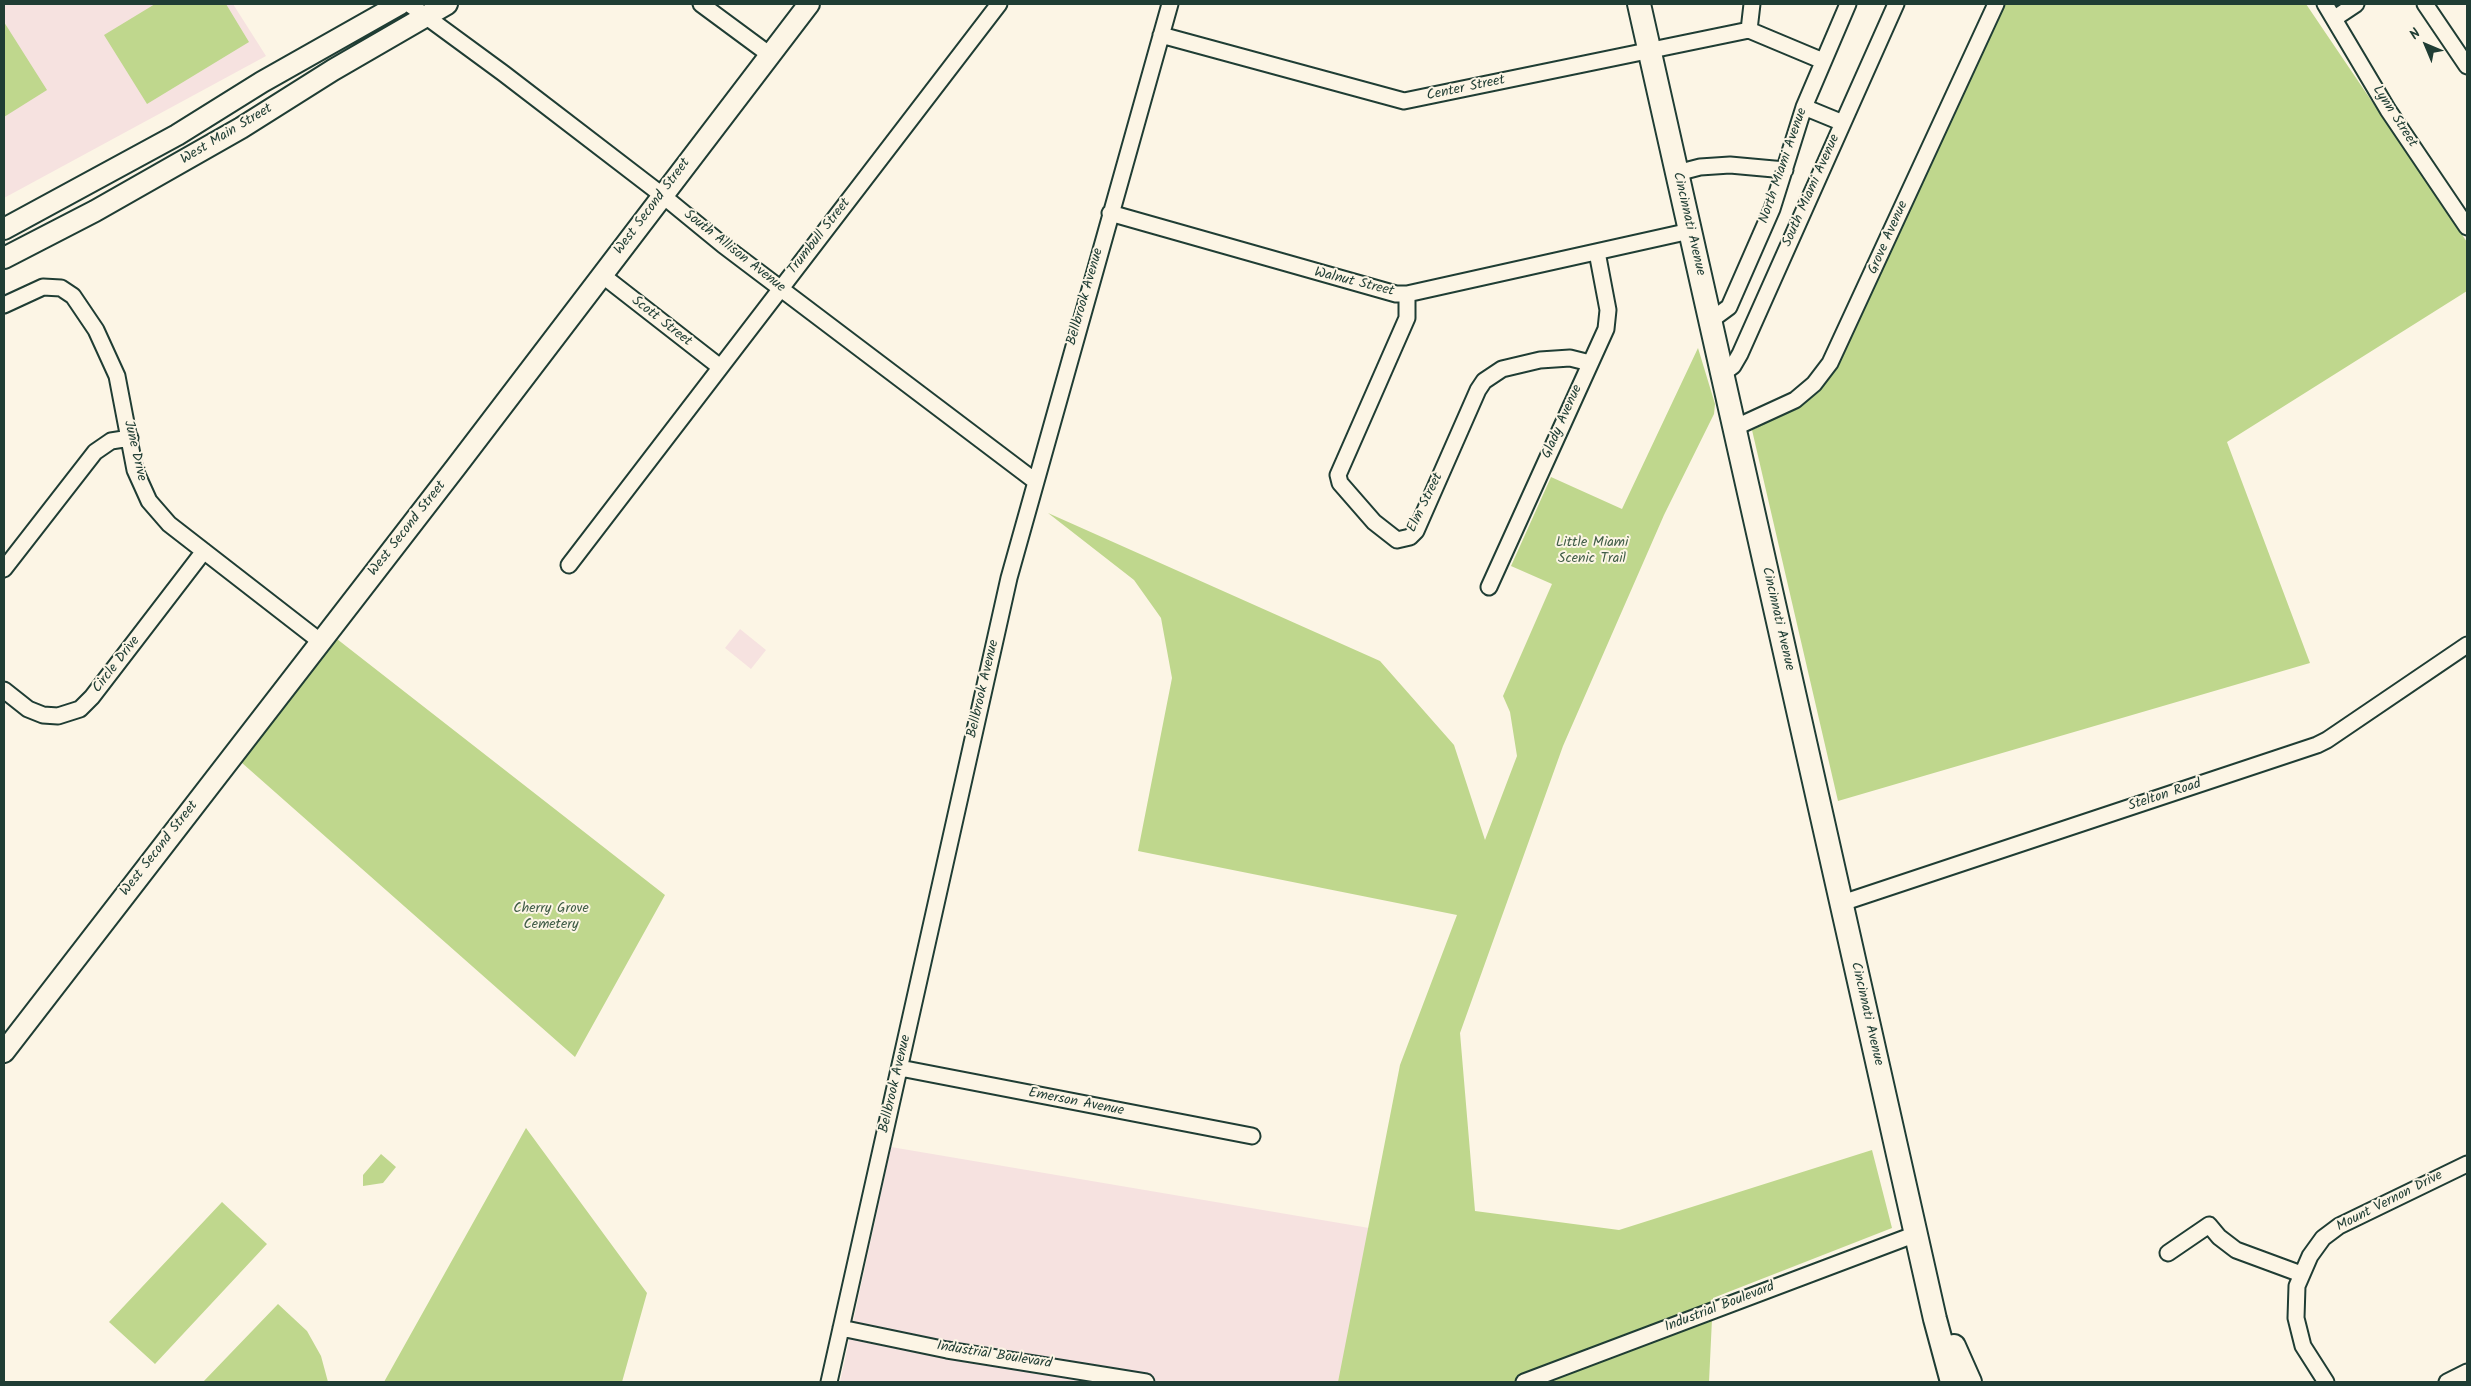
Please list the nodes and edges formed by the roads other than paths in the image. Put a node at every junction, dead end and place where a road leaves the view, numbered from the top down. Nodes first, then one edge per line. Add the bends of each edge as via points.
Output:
1 (400, 4) edge
2 (409, 4) edge
3 (446, 4) edge
4 (702, 4) edge
5 (808, 4) edge
6 (999, 4) edge
7 (1170, 4) edge
8 (1639, 4) edge
9 (1752, 4) edge
10 (1848, 4) edge
11 (1896, 4) edge
12 (1996, 4) edge
13 (2325, 4) edge
14 (2356, 4) edge
15 (2425, 4) edge
16 (426, 16) junction
17 (2334, 18) junction
18 (1749, 30) junction
19 (1161, 35) junction
20 (1650, 50) junction
21 (770, 55) junction
22 (1823, 61) junction
23 (2467, 66) edge
24 (1804, 107) junction
25 (1843, 123) junction
26 (1785, 170) junction
27 (1676, 173) junction
28 (662, 194) junction
29 (1110, 213) junction
30 (2467, 227) edge
31 (4, 229) edge
32 (1690, 231) junction
33 (1597, 252) junction
34 (4, 258) edge
35 (602, 275) junction
36 (781, 289) junction
37 (1407, 294) junction
38 (4, 305) edge
39 (1710, 321) junction
40 (1590, 363) junction
41 (720, 368) junction
42 (1722, 374) junction
43 (1734, 428) junction
44 (130, 438) junction
45 (1035, 481) junction
46 (204, 551) junction
47 (569, 565) dead end
48 (4, 569) edge
49 (1489, 587) dead end
50 (321, 642) junction
51 (2467, 646) edge
52 (4, 690) edge
53 (1842, 903) junction
54 (4, 1052) edge
55 (900, 1068) junction
56 (1252, 1136) dead end
57 (2467, 1164) edge
58 (1916, 1234) junction
59 (2168, 1253) dead end
60 (2301, 1274) junction
61 (841, 1328) junction
62 (2467, 1372) edge
63 (829, 1382) edge
64 (1146, 1382) edge
65 (1524, 1382) edge
66 (1952, 1382) edge
67 (1970, 1382) edge
68 (2326, 1382) edge
69 (2447, 1382) edge

1 - 31 main road, West Main Street via 262,82 177,135
2 - 16 street, South Allison Avenue
3 - 16 main road, West Main Street
4 - 21 street
5 - 21 main road, West Second Street
6 - 36 street, Trumbull Street
7 - 19 street, Bellbrook Avenue
8 - 20 highway, Cincinnati Avenue
9 - 18 street
10 - 22 street, North Miami Avenue
11 - 25 street, South Miami Avenue
12 - 43 street, Grove Avenue via 1830,363 1796,400
13 - 17 street, Lynn Street
14 - 17 street
15 - 23 street
16 - 28 street, South Allison Avenue
16 - 34 main road, West Main Street via 241,128 95,211
17 - 30 street, Lynn Street via 2388,110
18 - 20 street, Center Street
18 - 22 street
19 - 20 street, Center Street via 1404,101
19 - 29 street, Bellbrook Avenue
20 - 27 highway, Cincinnati Avenue
21 - 28 main road, West Second Street
22 - 24 street, North Miami Avenue
24 - 25 street
24 - 26 street, North Miami Avenue
25 - 42 street, South Miami Avenue via 1740,354 1732,367
26 - 27 street via 1730,165
26 - 39 street, North Miami Avenue via 1772,209 1729,306
27 - 32 highway, Cincinnati Avenue
28 - 35 main road, West Second Street
28 - 36 street, South Allison Avenue
29 - 37 street, Walnut Street via 1389,294
29 - 45 street, Bellbrook Avenue
32 - 33 street, Walnut Street
32 - 39 highway, Cincinnati Avenue
33 - 37 street, Walnut Street
33 - 40 street, Glady Avenue via 1608,318
35 - 41 street, Scott Street
35 - 50 main road, West Second Street
36 - 41 street, Trumbull Street
36 - 45 street, South Allison Avenue
37 - 40 street, Elm Street via 1407,318 1338,475 1340,483 1374,522 1397,540 1410,537 1416,531 1484,382 1502,370 1540,360 1570,358
38 - 44 street, June Drive via 43,287 61,288 73,296 96,330 117,376
39 - 42 highway, Cincinnati Avenue
40 - 49 street, Glady Avenue
41 - 47 street, Trumbull Street
42 - 43 highway, Cincinnati Avenue
43 - 53 highway, Cincinnati Avenue
44 - 46 street, June Drive via 135,470 149,501 168,524
44 - 48 street via 111,441 95,452
45 - 55 street, Bellbrook Avenue via 1009,578
46 - 50 street, June Drive
46 - 52 street, Circle Drive via 80,709 58,716 43,715 28,709
50 - 54 main road, West Second Street
51 - 53 street, Stelton Road via 2317,745
53 - 58 highway, Cincinnati Avenue
55 - 56 street, Emerson Avenue
55 - 61 street, Bellbrook Avenue
57 - 60 street, Mount Vernon Drive via 2339,1226 2317,1246
58 - 65 street, Industrial Boulevard
58 - 66 highway, Cincinnati Avenue via 1934,1319
58 - 67 highway, Cincinnati Avenue via 1946,1324
59 - 60 street via 2208,1225 2236,1250
60 - 68 street, Mount Vernon Drive via 2296,1297 2297,1329 2310,1360
61 - 63 street, Bellbrook Avenue
61 - 64 street, Industrial Boulevard via 948,1350
62 - 69 street

